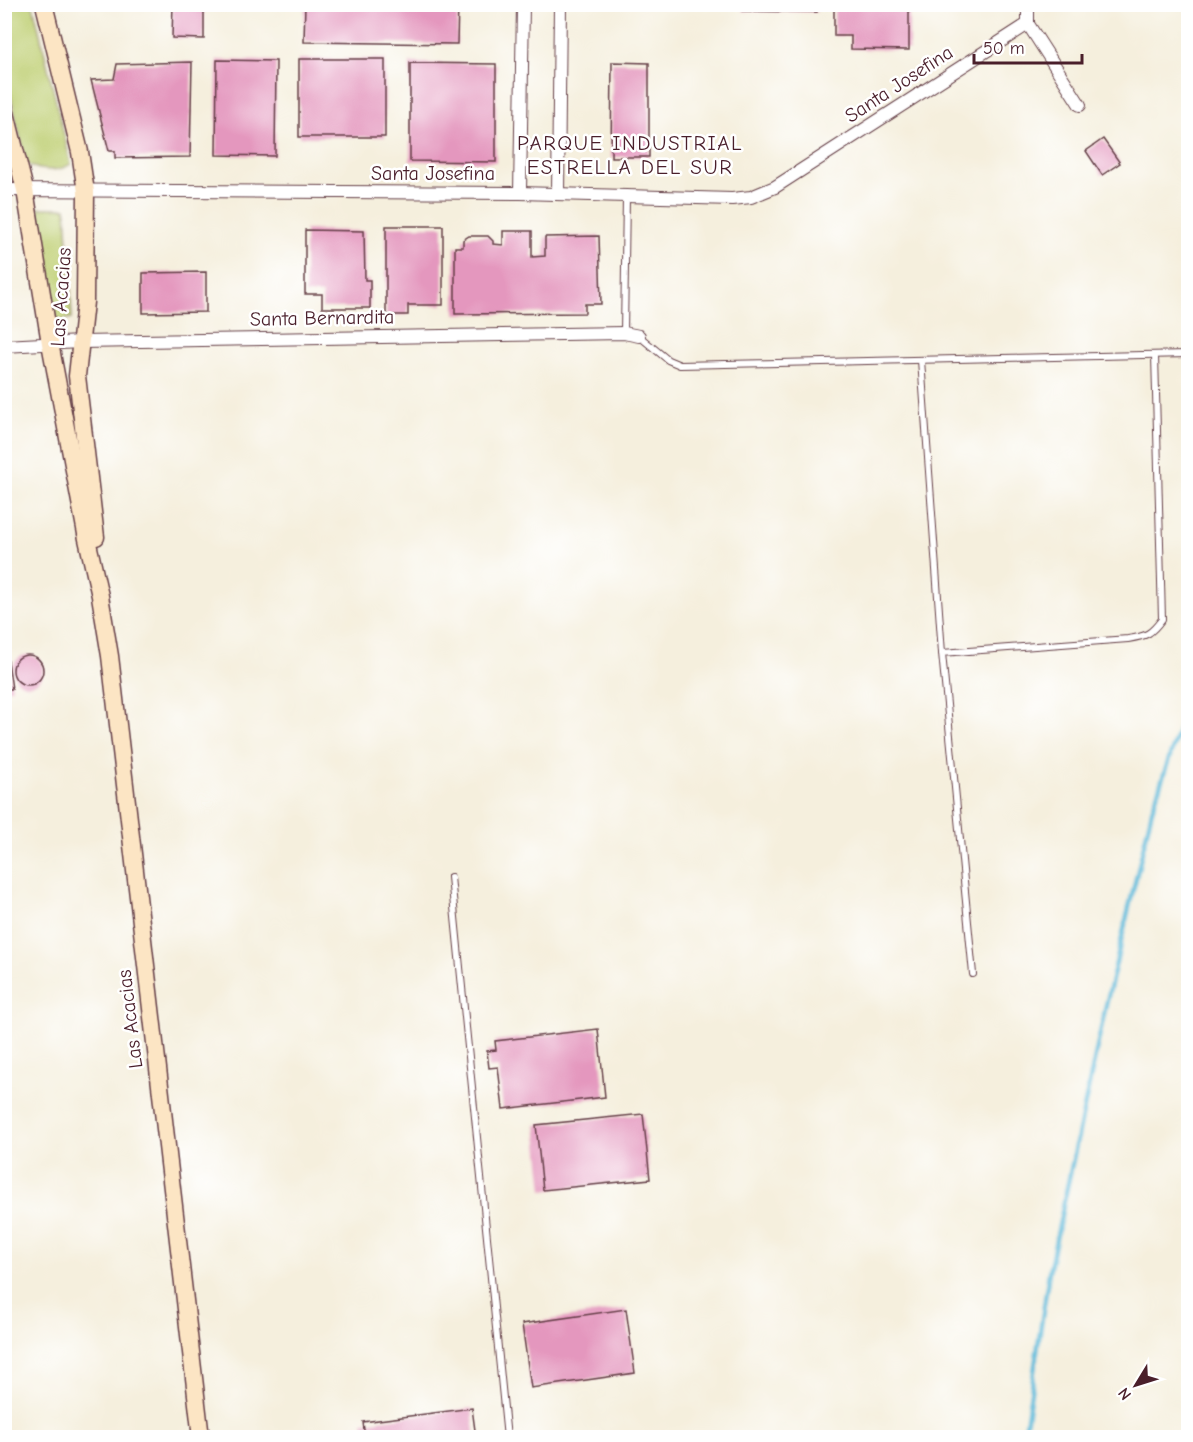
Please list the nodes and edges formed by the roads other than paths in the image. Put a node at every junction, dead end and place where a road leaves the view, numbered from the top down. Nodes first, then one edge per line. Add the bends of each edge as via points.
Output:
1 (44, 4) edge
2 (523, 4) edge
3 (560, 4) edge
4 (1028, 4) edge
5 (1028, 24) junction
6 (4, 105) edge
7 (1080, 105) dead end
8 (4, 190) edge
9 (25, 190) junction
10 (86, 192) junction
11 (520, 193) junction
12 (558, 194) junction
13 (626, 196) junction
14 (624, 333) junction
15 (639, 336) joint
16 (50, 342) junction
17 (80, 342) junction
18 (4, 346) edge
19 (1188, 354) edge
20 (1155, 355) junction
21 (921, 360) junction
22 (100, 596) junction
23 (942, 653) junction
24 (451, 877) dead end
25 (973, 974) dead end
26 (201, 1437) edge
27 (507, 1437) edge

1 - 10 main road, Las Acacias
2 - 11 street
3 - 12 street
4 - 5 street
5 - 7 street
5 - 13 street, Santa Josefina via 763,193 732,199
6 - 9 main road, Las Acacias
8 - 9 street, Santa Josefina
9 - 10 street, Santa Josefina
9 - 16 main road, Las Acacias
10 - 11 street, Santa Josefina
10 - 17 main road, Las Acacias via 85,302
11 - 12 street, Santa Josefina
12 - 13 street, Santa Josefina
13 - 14 lane
14 - 15 street, Santa Bernardita
14 - 17 street, Santa Bernardita
15 - 21 lane via 680,365
16 - 17 street, Santa Bernardita
16 - 18 street, Santa Bernardita
16 - 22 main road, Las Acacias
17 - 22 main road, Las Acacias via 78,387
19 - 20 lane
20 - 21 lane
20 - 23 lane via 1162,619 1143,637
21 - 23 lane
22 - 26 main road, Las Acacias via 116,704
23 - 25 lane
24 - 27 lane

